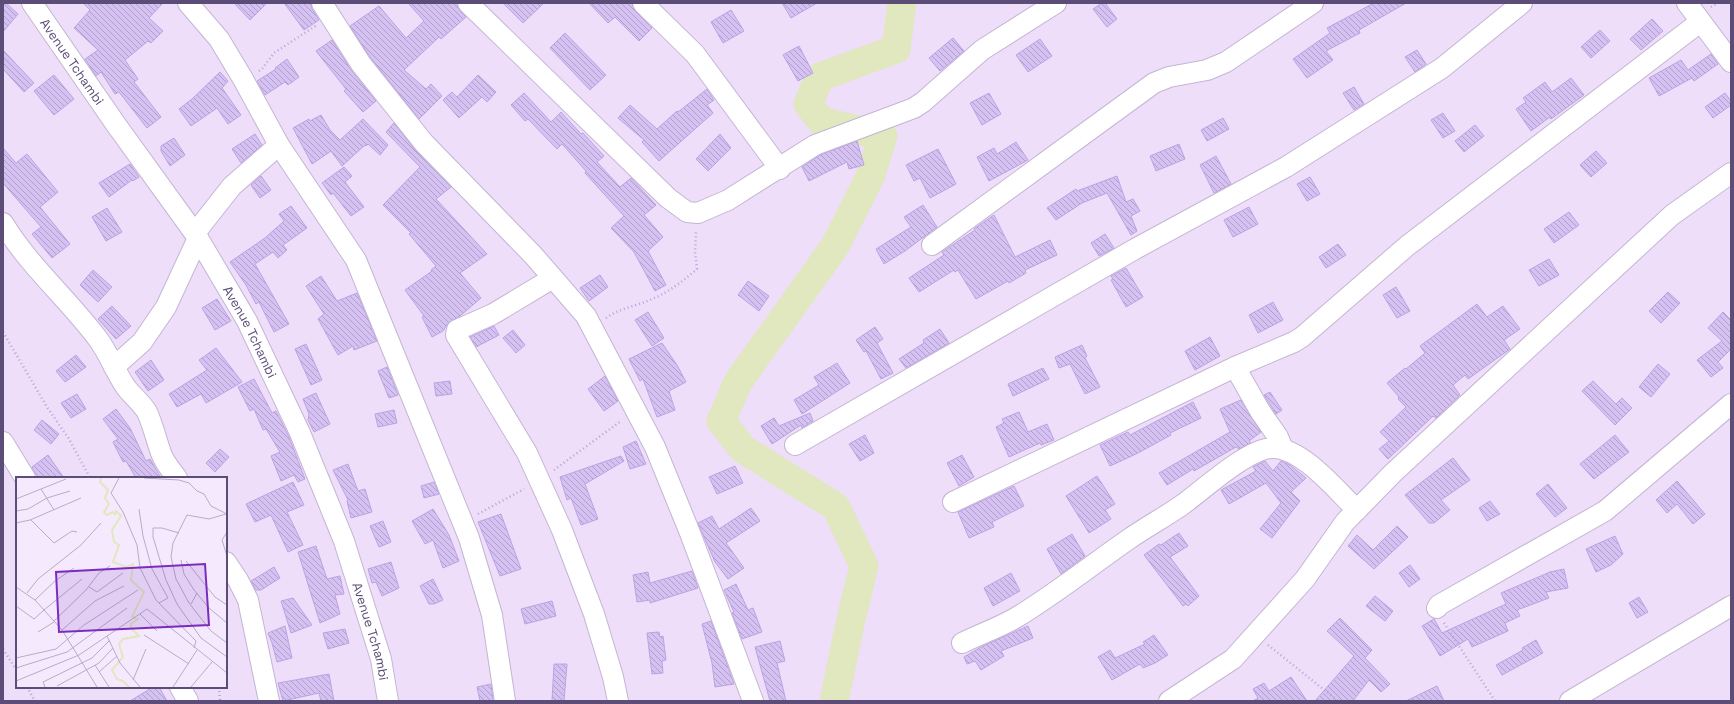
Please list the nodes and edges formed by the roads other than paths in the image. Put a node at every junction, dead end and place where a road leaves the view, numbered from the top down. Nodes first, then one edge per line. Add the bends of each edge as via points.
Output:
1 (32, 3) edge
2 (188, 3) edge
3 (468, 3) edge
4 (643, 3) edge
5 (1056, 3) edge
6 (1313, 3) edge
7 (1522, 3) edge
8 (1687, 3) edge
9 (326, 10) edge
10 (1700, 22) junction
11 (1731, 62) edge
12 (278, 145) junction
13 (780, 169) junction
14 (1731, 173) edge
15 (3, 223) edge
16 (196, 236) junction
17 (932, 245) dead end
18 (553, 278) junction
19 (114, 367) junction
20 (1235, 367) junction
21 (1731, 404) edge
22 (3, 442) edge
23 (795, 445) dead end
24 (1282, 449) junction
25 (24, 477) edge
26 (177, 477) edge
27 (953, 502) dead end
28 (1357, 510) junction
29 (227, 564) edge
30 (1731, 606) edge
31 (1437, 608) road end
32 (962, 643) dead end
33 (181, 688) edge
34 (188, 701) edge
35 (269, 701) edge
36 (388, 701) edge
37 (505, 701) edge
38 (618, 701) edge
39 (753, 701) edge
40 (1169, 701) edge
41 (1570, 701) edge

1 - 16 street, Avenue Tchambi
2 - 12 street via 219,39 244,78
3 - 13 street via 668,198 687,212 698,212 728,200
4 - 13 street via 695,54
5 - 13 street via 982,50 914,108 828,139
6 - 17 street via 1226,62 1207,70 1169,77 1154,83
7 - 23 street via 1442,68 1286,167 1135,249
8 - 10 street
9 - 18 street via 361,64 424,143
10 - 11 street
10 - 20 street via 1408,246 1302,337
12 - 16 street via 232,186
12 - 37 street via 349,248 359,267 469,538 492,615
14 - 28 street via 1672,215 1393,473
15 - 19 street via 12,239 98,340
16 - 19 street via 171,296 150,330 142,342
16 - 36 street, Avenue Tchambi via 247,321 300,433 344,541 381,659
18 - 38 street via 493,314 457,330 456,335 527,453 562,530 594,614
18 - 39 street via 586,316 655,447
19 - 26 street via 126,388 146,411 161,453
20 - 24 street via 1278,437
20 - 27 street
21 - 31 street via 1605,511
22 - 25 street
24 - 28 street via 1309,464
24 - 32 street via 1262,449 1235,465 1182,505 1130,538 1021,615
28 - 40 street via 1345,522 1305,579 1233,659
29 - 35 street via 248,600
30 - 41 street
33 - 34 street

